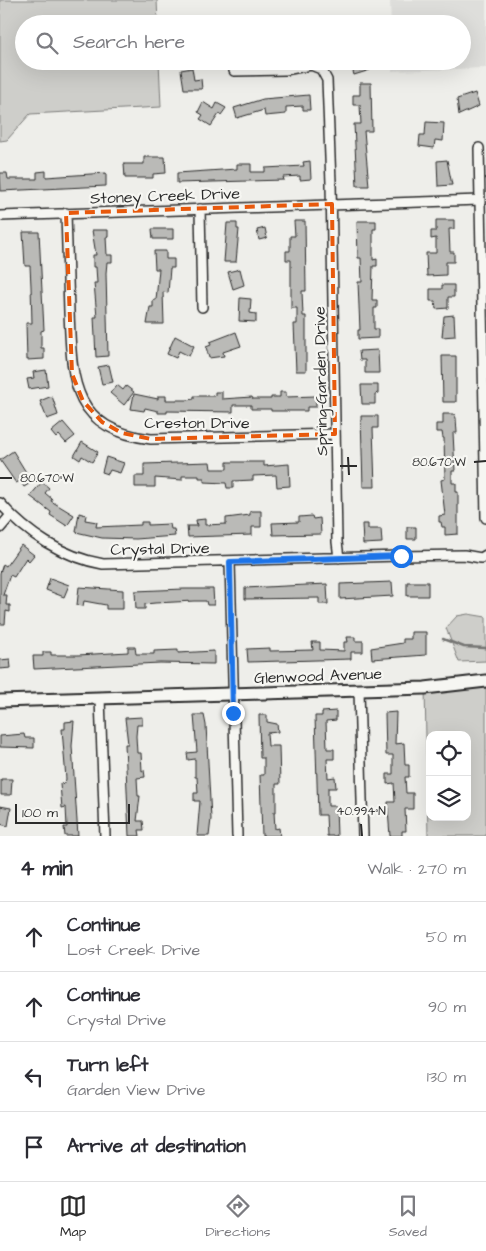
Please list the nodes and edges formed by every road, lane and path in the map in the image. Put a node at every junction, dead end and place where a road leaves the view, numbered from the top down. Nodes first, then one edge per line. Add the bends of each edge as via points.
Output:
1 (284, 70) edge
2 (320, 70) edge
3 (234, 71) dead end
4 (479, 148) dead end
5 (480, 200) junction
6 (332, 204) junction
7 (200, 209) junction
8 (66, 213) junction
9 (0, 216) edge
10 (202, 306) dead end
11 (335, 434) junction
12 (0, 503) edge
13 (11, 515) junction
14 (486, 518) edge
15 (0, 528) edge
16 (486, 555) edge
17 (339, 558) junction
18 (230, 562) junction
19 (486, 681) edge
20 (359, 690) junction
21 (232, 693) junction
22 (100, 698) junction
23 (0, 701) edge
24 (105, 836) edge
25 (237, 836) edge
26 (363, 836) edge

1 - 3 street, Spring-Garden Drive
2 - 6 street, Spring-Garden Drive via 325,74
4 - 5 street
5 - 6 street, Stoney Creek Drive
5 - 14 street
6 - 7 street, Stoney Creek Drive
6 - 11 street, Spring-Garden Drive
7 - 8 street, Stoney Creek Drive
7 - 10 street
8 - 9 street, Stoney Creek Drive
8 - 11 street, Creston Drive via 72,374 83,401 102,422 122,433 151,439
11 - 17 street, Spring-Garden Drive
12 - 13 street, Crystal Drive
13 - 15 street
13 - 18 street, Crystal Drive via 51,546 92,562 116,565
16 - 17 street, Crystal Drive via 481,558 464,555
17 - 18 street, Crystal Drive
18 - 21 street
19 - 20 street, Glenwood Avenue via 425,688
20 - 21 street, Glenwood Avenue
20 - 26 street
21 - 22 street, Glenwood Avenue
21 - 25 street
22 - 23 street, Glenwood Avenue
22 - 24 street

